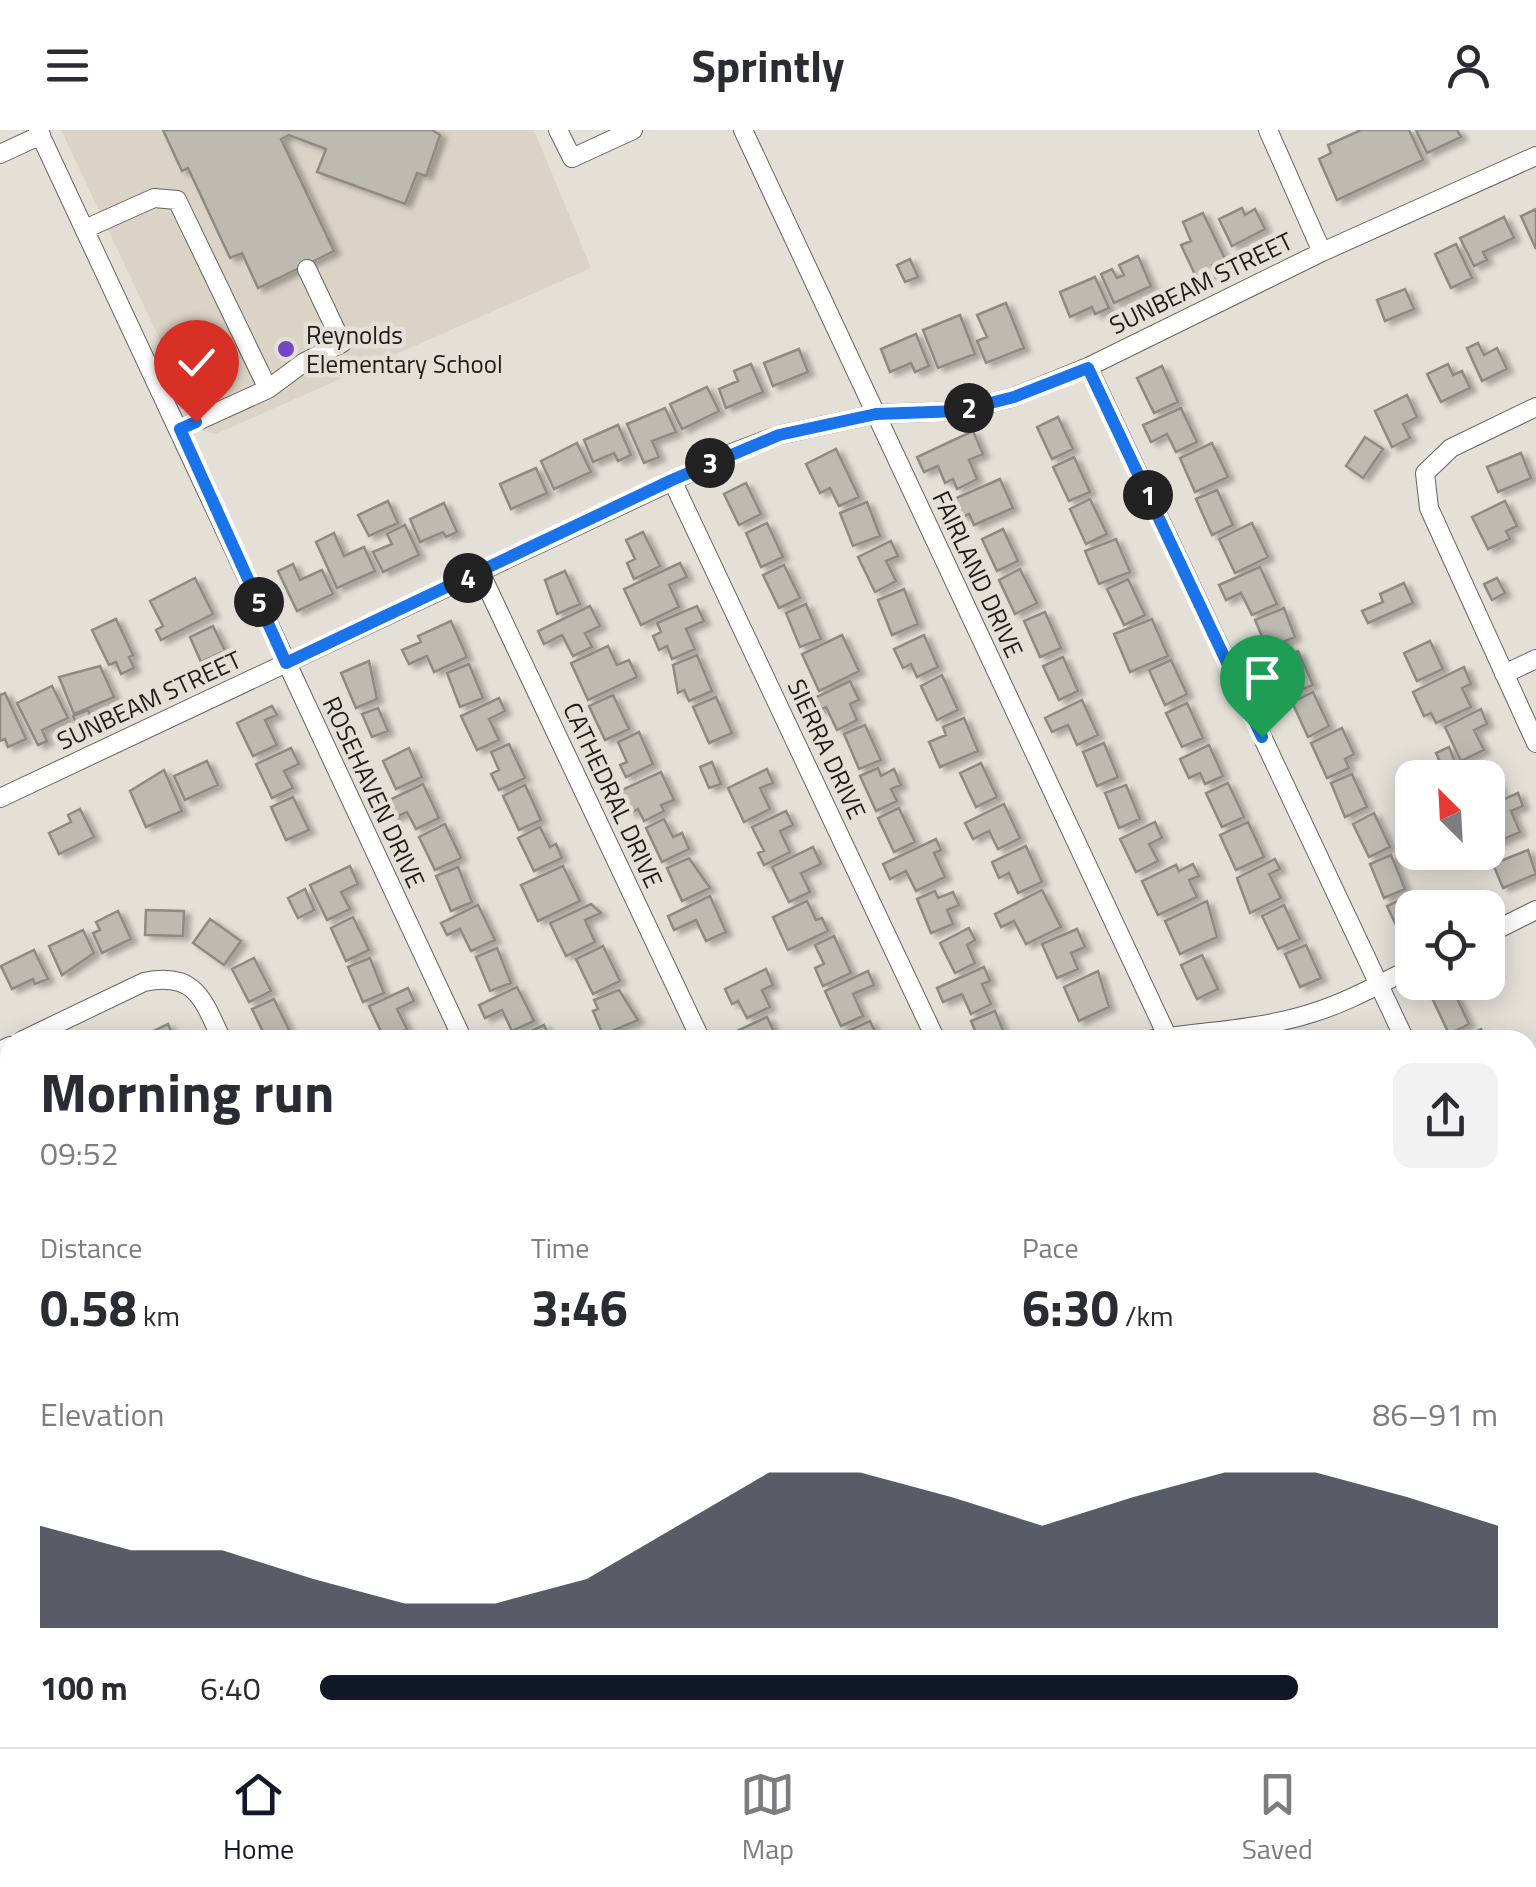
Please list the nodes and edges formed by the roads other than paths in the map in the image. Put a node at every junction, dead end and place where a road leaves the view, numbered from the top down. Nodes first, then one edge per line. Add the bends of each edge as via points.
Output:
1 (558, 130) edge
2 (633, 130) edge
3 (743, 130) edge
4 (1268, 130) edge
5 (40, 132) edge
6 (0, 154) edge
7 (1536, 156) edge
8 (86, 229) junction
9 (1322, 252) junction
10 (307, 269) dead end
11 (1088, 368) junction
12 (268, 389) junction
13 (1536, 408) edge
14 (876, 414) junction
15 (180, 429) junction
16 (672, 480) junction
17 (480, 572) junction
18 (1536, 659) edge
19 (286, 663) junction
20 (1504, 674) junction
21 (1536, 743) edge
22 (0, 798) edge
23 (1536, 910) edge
24 (1505, 926) edge
25 (1395, 976) edge
26 (1378, 984) junction
27 (44, 1030) edge
28 (217, 1030) edge
29 (458, 1030) edge
30 (696, 1030) edge
31 (931, 1030) edge
32 (1165, 1030) edge
33 (1224, 1030) edge
34 (1399, 1030) edge

1 - 2 street via 572,158
3 - 14 street, FAIRLAND DRIVE
4 - 9 street
5 - 6 street
5 - 8 street, ROSEHAVEN DRIVE
7 - 9 street, SUNBEAM STREET
8 - 12 street via 160,196 177,200
8 - 15 street, ROSEHAVEN DRIVE
9 - 11 street, SUNBEAM STREET
10 - 12 street via 342,343
11 - 14 street, SUNBEAM STREET via 959,411
11 - 26 street
12 - 15 street
13 - 20 street via 1451,448 1424,473 1429,508
14 - 16 street, SUNBEAM STREET via 779,435
14 - 32 street, FAIRLAND DRIVE
15 - 19 street, ROSEHAVEN DRIVE
16 - 17 street, SUNBEAM STREET
16 - 31 street, SIERRA DRIVE
17 - 19 street, SUNBEAM STREET
17 - 30 street, CATHEDRAL DRIVE
18 - 20 street
19 - 22 street, SUNBEAM STREET
19 - 29 street, ROSEHAVEN DRIVE
20 - 21 street
23 - 24 street
25 - 26 street
26 - 33 street via 1280,1022
26 - 34 street
27 - 28 street via 144,982 179,980 200,996

